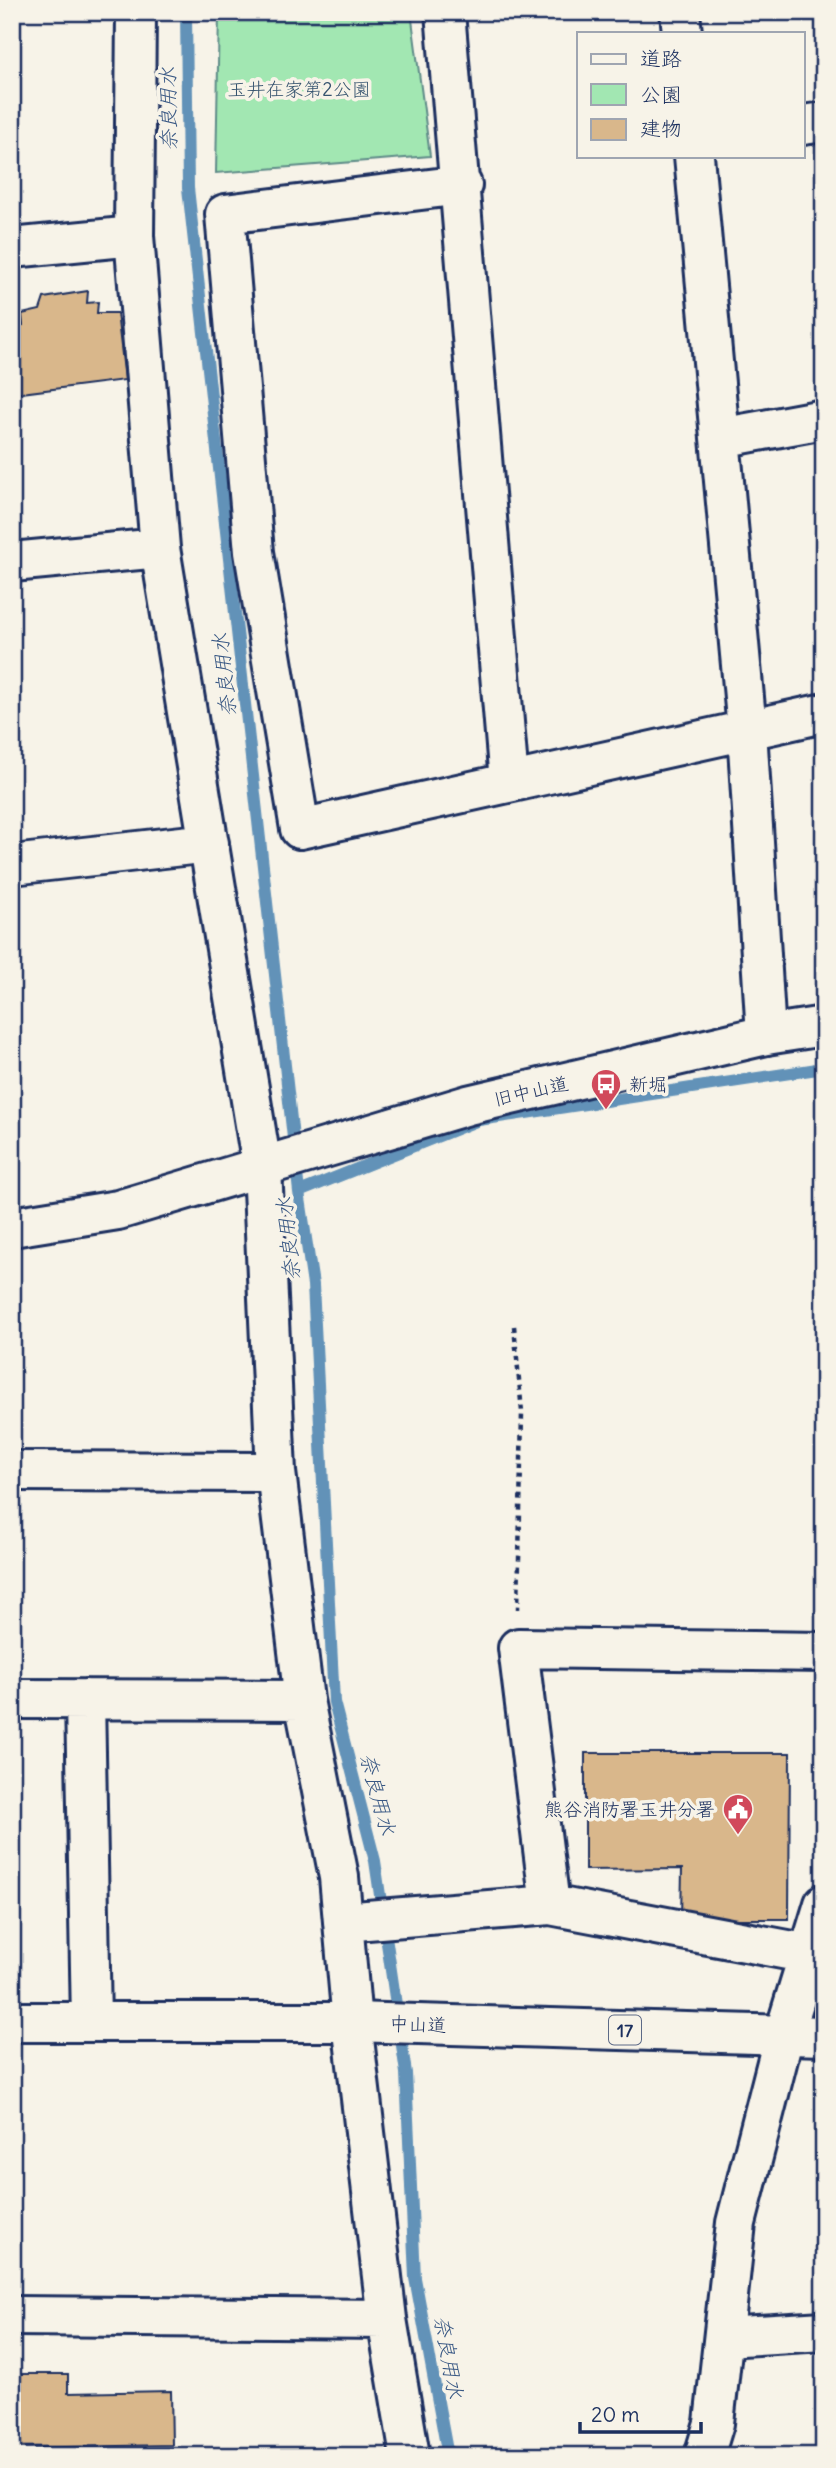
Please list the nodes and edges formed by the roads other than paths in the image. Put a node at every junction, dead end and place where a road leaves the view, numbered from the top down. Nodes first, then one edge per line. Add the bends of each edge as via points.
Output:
1 (136, 12) edge
2 (445, 12) edge
3 (680, 12) edge
4 (682, 32) edge
5 (824, 122) edge
6 (804, 125) edge
7 (694, 158) edge
8 (462, 185) junction
9 (134, 236) junction
10 (12, 248) edge
11 (824, 419) edge
12 (720, 438) junction
13 (160, 548) junction
14 (12, 562) edge
15 (824, 713) edge
16 (747, 730) junction
17 (509, 782) junction
18 (209, 843) junction
19 (12, 865) edge
20 (824, 1026) edge
21 (766, 1035) junction
22 (273, 1164) junction
23 (12, 1227) edge
24 (12, 1471) edge
25 (276, 1472) junction
26 (824, 1652) edge
27 (12, 1699) edge
28 (85, 1699) junction
29 (304, 1700) junction
30 (550, 1905) junction
31 (824, 1905) edge
32 (357, 1920) junction
33 (809, 1954) junction
34 (12, 2022) edge
35 (91, 2022) junction
36 (362, 2022) junction
37 (784, 2035) junction
38 (824, 2036) edge
39 (12, 2316) edge
40 (387, 2319) junction
41 (824, 2331) edge
42 (724, 2337) junction
43 (410, 2456) edge
44 (704, 2456) edge

1 - 9 main road
2 - 8 main road
3 - 4 main road
5 - 6 main road
7 - 12 main road
8 - 17 main road
8 - 17 main road via 225,214 254,552 300,829
9 - 10 main road
9 - 13 main road
11 - 12 main road
12 - 16 main road
13 - 14 main road
13 - 18 main road
15 - 16 main road
16 - 17 main road
16 - 21 main road
18 - 19 main road
18 - 22 main road
20 - 21 main road, 旧中山道
21 - 22 main road, 旧中山道 via 468,1105
22 - 23 main road via 118,1210
22 - 25 main road
24 - 25 main road
25 - 29 main road
26 - 30 main road via 518,1648
27 - 28 main road
28 - 29 main road
28 - 35 main road
29 - 32 main road via 339,1877
30 - 32 main road
30 - 33 main road
31 - 33 main road
32 - 36 main road
33 - 37 main road
34 - 35 main road, 中山道 / 17
35 - 36 main road, 中山道 / 17
36 - 37 main road, 中山道 / 17
36 - 40 main road
37 - 38 main road, 中山道 / 17
37 - 42 main road via 736,2223
39 - 40 main road
40 - 43 main road
41 - 42 main road
42 - 44 main road via 714,2423

